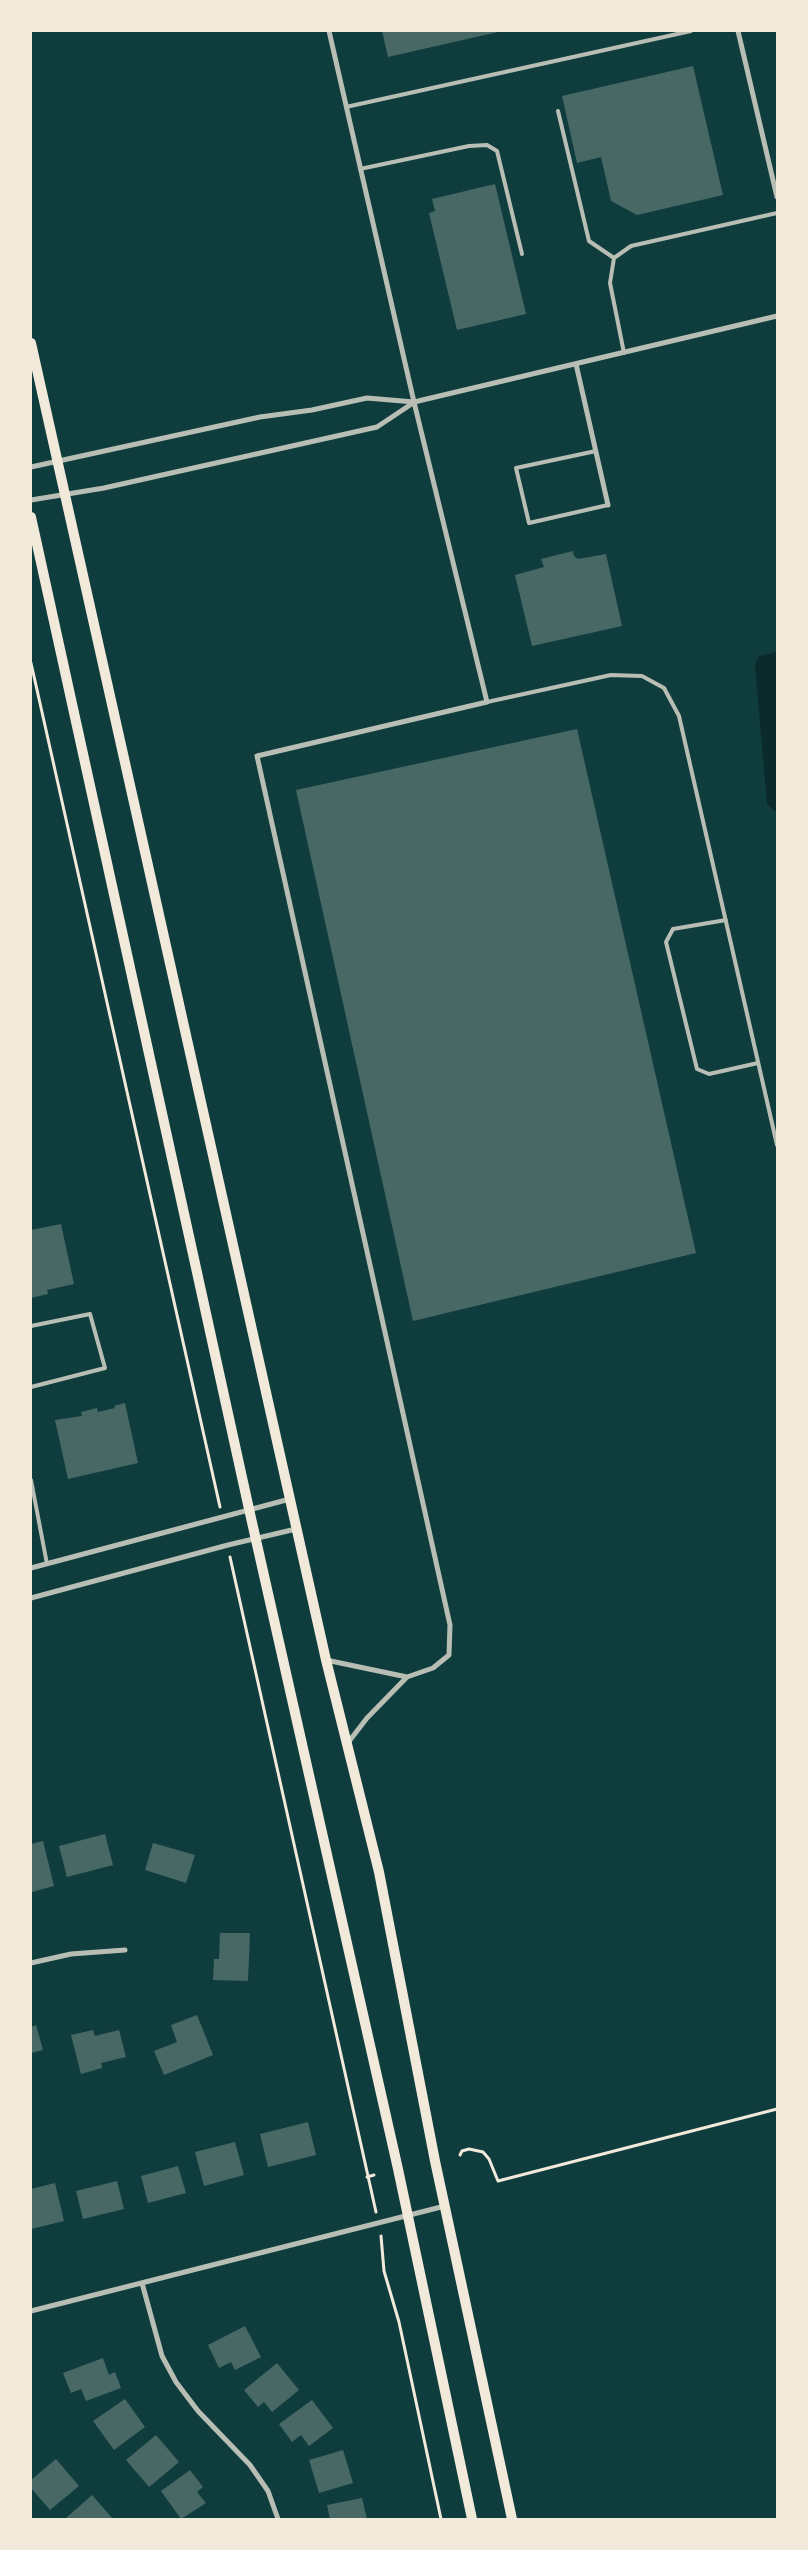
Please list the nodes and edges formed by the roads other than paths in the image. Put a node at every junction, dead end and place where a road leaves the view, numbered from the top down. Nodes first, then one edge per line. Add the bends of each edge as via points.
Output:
1 (329, 31) edge
2 (691, 31) edge
3 (738, 31) edge
4 (346, 107) junction
5 (558, 112) dead end
6 (360, 169) junction
7 (777, 197) edge
8 (777, 213) edge
9 (522, 254) dead end
10 (614, 258) junction
11 (777, 316) edge
12 (31, 343) edge
13 (624, 353) junction
14 (576, 364) junction
15 (414, 402) junction
16 (596, 451) junction
17 (57, 462) junction
18 (31, 467) edge
19 (64, 494) junction
20 (31, 500) edge
21 (608, 505) joint
22 (31, 517) edge
23 (487, 702) junction
24 (726, 920) junction
25 (758, 1063) junction
26 (777, 1145) edge
27 (31, 1326) edge
28 (31, 1387) edge
29 (31, 1480) edge
30 (290, 1499) junction
31 (250, 1509) junction
32 (296, 1529) junction
33 (256, 1538) junction
34 (47, 1564) junction
35 (31, 1568) edge
36 (31, 1598) edge
37 (326, 1660) junction
38 (407, 1677) junction
39 (347, 1744) junction
40 (125, 1950) dead end
41 (31, 1964) edge
42 (445, 2206) junction
43 (408, 2214) junction
44 (142, 2283) junction
45 (31, 2311) edge
46 (278, 2519) edge
47 (472, 2519) edge
48 (512, 2519) edge

1 - 4 street
2 - 4 lane
3 - 7 street
4 - 6 street
5 - 10 lane via 589,240
6 - 9 lane via 487,145 497,152
6 - 15 street
8 - 10 lane via 631,246
10 - 13 lane via 610,283
11 - 13 street
12 - 17 main road
13 - 14 street
14 - 15 street
14 - 16 street
15 - 17 street via 367,398 260,417
15 - 19 street via 377,427 104,488
15 - 23 street
16 - 21 street
16 - 21 lane via 516,468 529,523
17 - 18 street
17 - 19 main road
19 - 20 street
19 - 30 main road
22 - 31 main road
23 - 24 lane via 611,675 642,676 664,688 680,716
23 - 38 street via 257,756 450,1625 449,1655 433,1668
24 - 25 lane
24 - 25 lane via 673,929 666,942 697,1069 709,1074
25 - 26 lane
27 - 28 lane via 90,1314 106,1368
29 - 34 lane
30 - 31 street
30 - 32 main road
31 - 33 main road
31 - 34 street
32 - 33 street
32 - 37 main road
33 - 36 street
33 - 43 main road
34 - 35 street
37 - 38 street
37 - 39 main road
38 - 39 street
39 - 42 main road via 379,1872
40 - 41 street via 71,1954
42 - 43 street
42 - 48 main road
43 - 44 street
43 - 47 main road
44 - 45 street
44 - 46 street via 162,2356 176,2382 250,2465 268,2491

